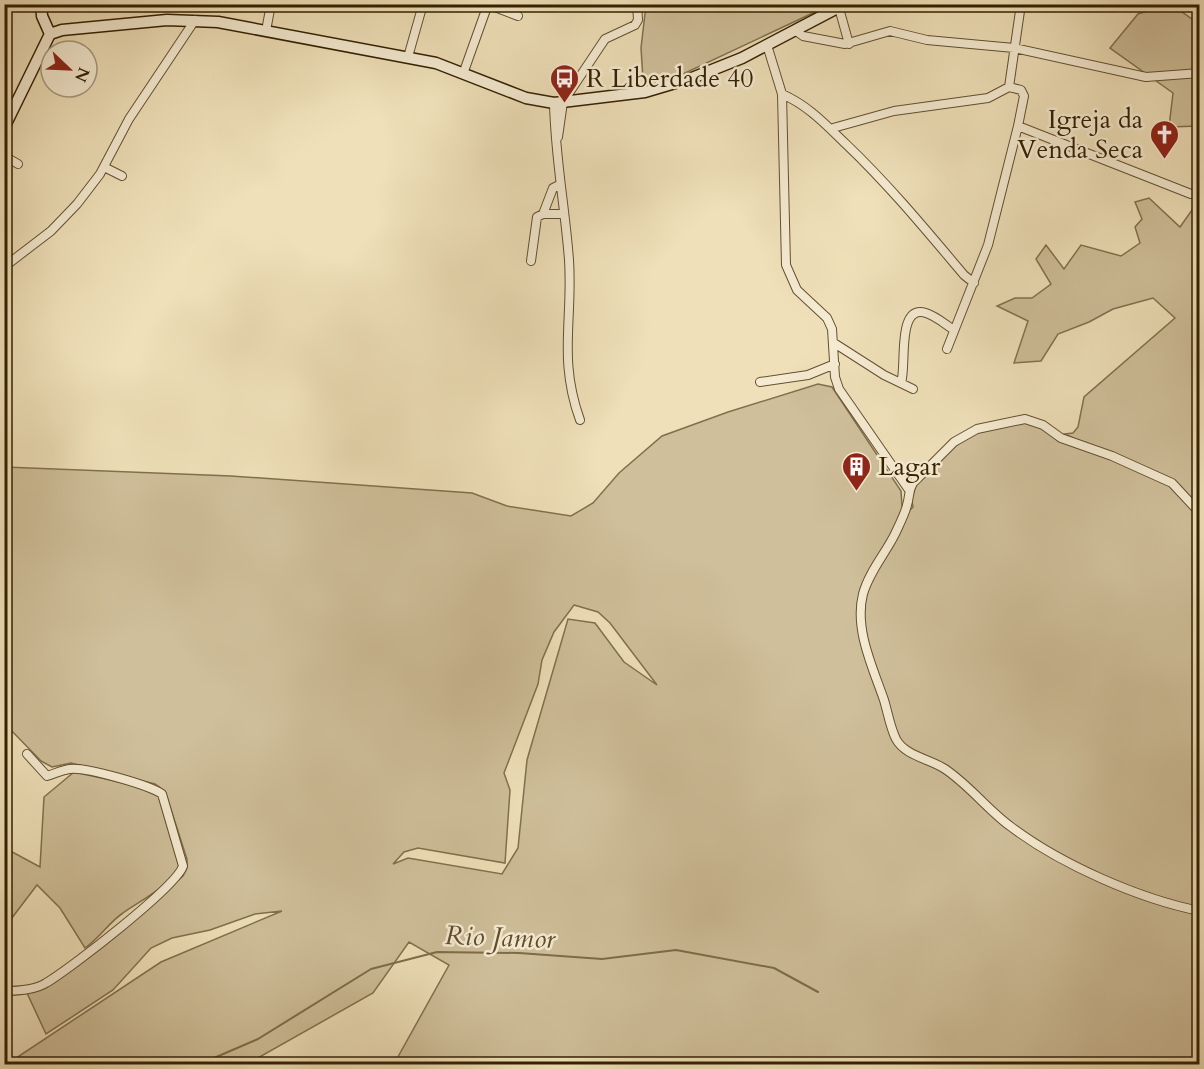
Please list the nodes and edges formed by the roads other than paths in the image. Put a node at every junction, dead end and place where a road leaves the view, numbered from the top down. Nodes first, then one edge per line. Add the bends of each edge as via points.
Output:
1 (41, 4) edge
2 (271, 4) edge
3 (423, 4) edge
4 (637, 4) edge
5 (1021, 4) edge
6 (488, 5) edge
7 (842, 6) edge
8 (518, 16) dead end
9 (195, 20) junction
10 (796, 31) junction
11 (266, 32) junction
12 (50, 34) junction
13 (849, 44) junction
14 (767, 45) junction
15 (1014, 48) junction
16 (408, 57) junction
17 (1200, 73) edge
18 (464, 74) junction
19 (1009, 87) junction
20 (782, 94) junction
21 (558, 103) junction
22 (6, 123) edge
23 (1018, 126) junction
24 (832, 128) junction
25 (4, 156) edge
26 (18, 164) dead end
27 (104, 167) junction
28 (122, 176) dead end
29 (560, 184) junction
30 (1200, 195) edge
31 (543, 214) junction
32 (563, 214) junction
33 (531, 261) dead end
34 (4, 267) edge
35 (974, 283) junction
36 (954, 330) junction
37 (834, 343) junction
38 (947, 349) dead end
39 (835, 364) junction
40 (760, 382) dead end
41 (901, 383) junction
42 (913, 389) dead end
43 (580, 420) dead end
44 (909, 490) junction
45 (1200, 513) edge
46 (27, 754) dead end
47 (1200, 911) edge
48 (4, 991) edge

1 - 12 street
2 - 11 street
3 - 16 street
4 - 21 street via 635,25 606,39
5 - 15 street
6 - 8 street
6 - 18 street
7 - 10 street
7 - 13 street
9 - 11 street
9 - 12 street
9 - 27 street via 129,118
10 - 13 street via 803,36
10 - 14 street
11 - 16 street
12 - 22 street
13 - 15 street via 890,31
14 - 20 street
14 - 21 street via 692,78 645,92
15 - 17 street via 1146,77
15 - 19 street
16 - 18 street
18 - 21 street via 526,98
19 - 23 street via 1021,90 1024,96
19 - 24 street via 988,98 894,111
20 - 24 street via 802,103
20 - 37 street via 786,265 797,290 826,318
21 - 29 street via 555,147
23 - 30 street
23 - 35 street via 988,245
24 - 35 street
25 - 26 street
27 - 28 street
27 - 34 street via 51,231
29 - 31 street via 553,188
29 - 32 street
31 - 32 street
31 - 33 street via 534,223
32 - 43 street via 569,269 567,366 570,393
35 - 36 street
36 - 38 street
36 - 41 street via 928,313 918,311 910,315 905,323
37 - 39 street
37 - 41 street
39 - 40 street via 808,375
39 - 44 street via 839,389
41 - 42 street
44 - 45 street via 954,442 990,424 1025,419 1043,425 1061,438 1172,483
44 - 47 street via 908,504 867,585 861,615 865,642 897,740 904,748 944,768 1009,826 1064,859 1149,897
46 - 48 street via 47,776 70,769 137,783 162,794 183,866 175,879 147,903 44,984

